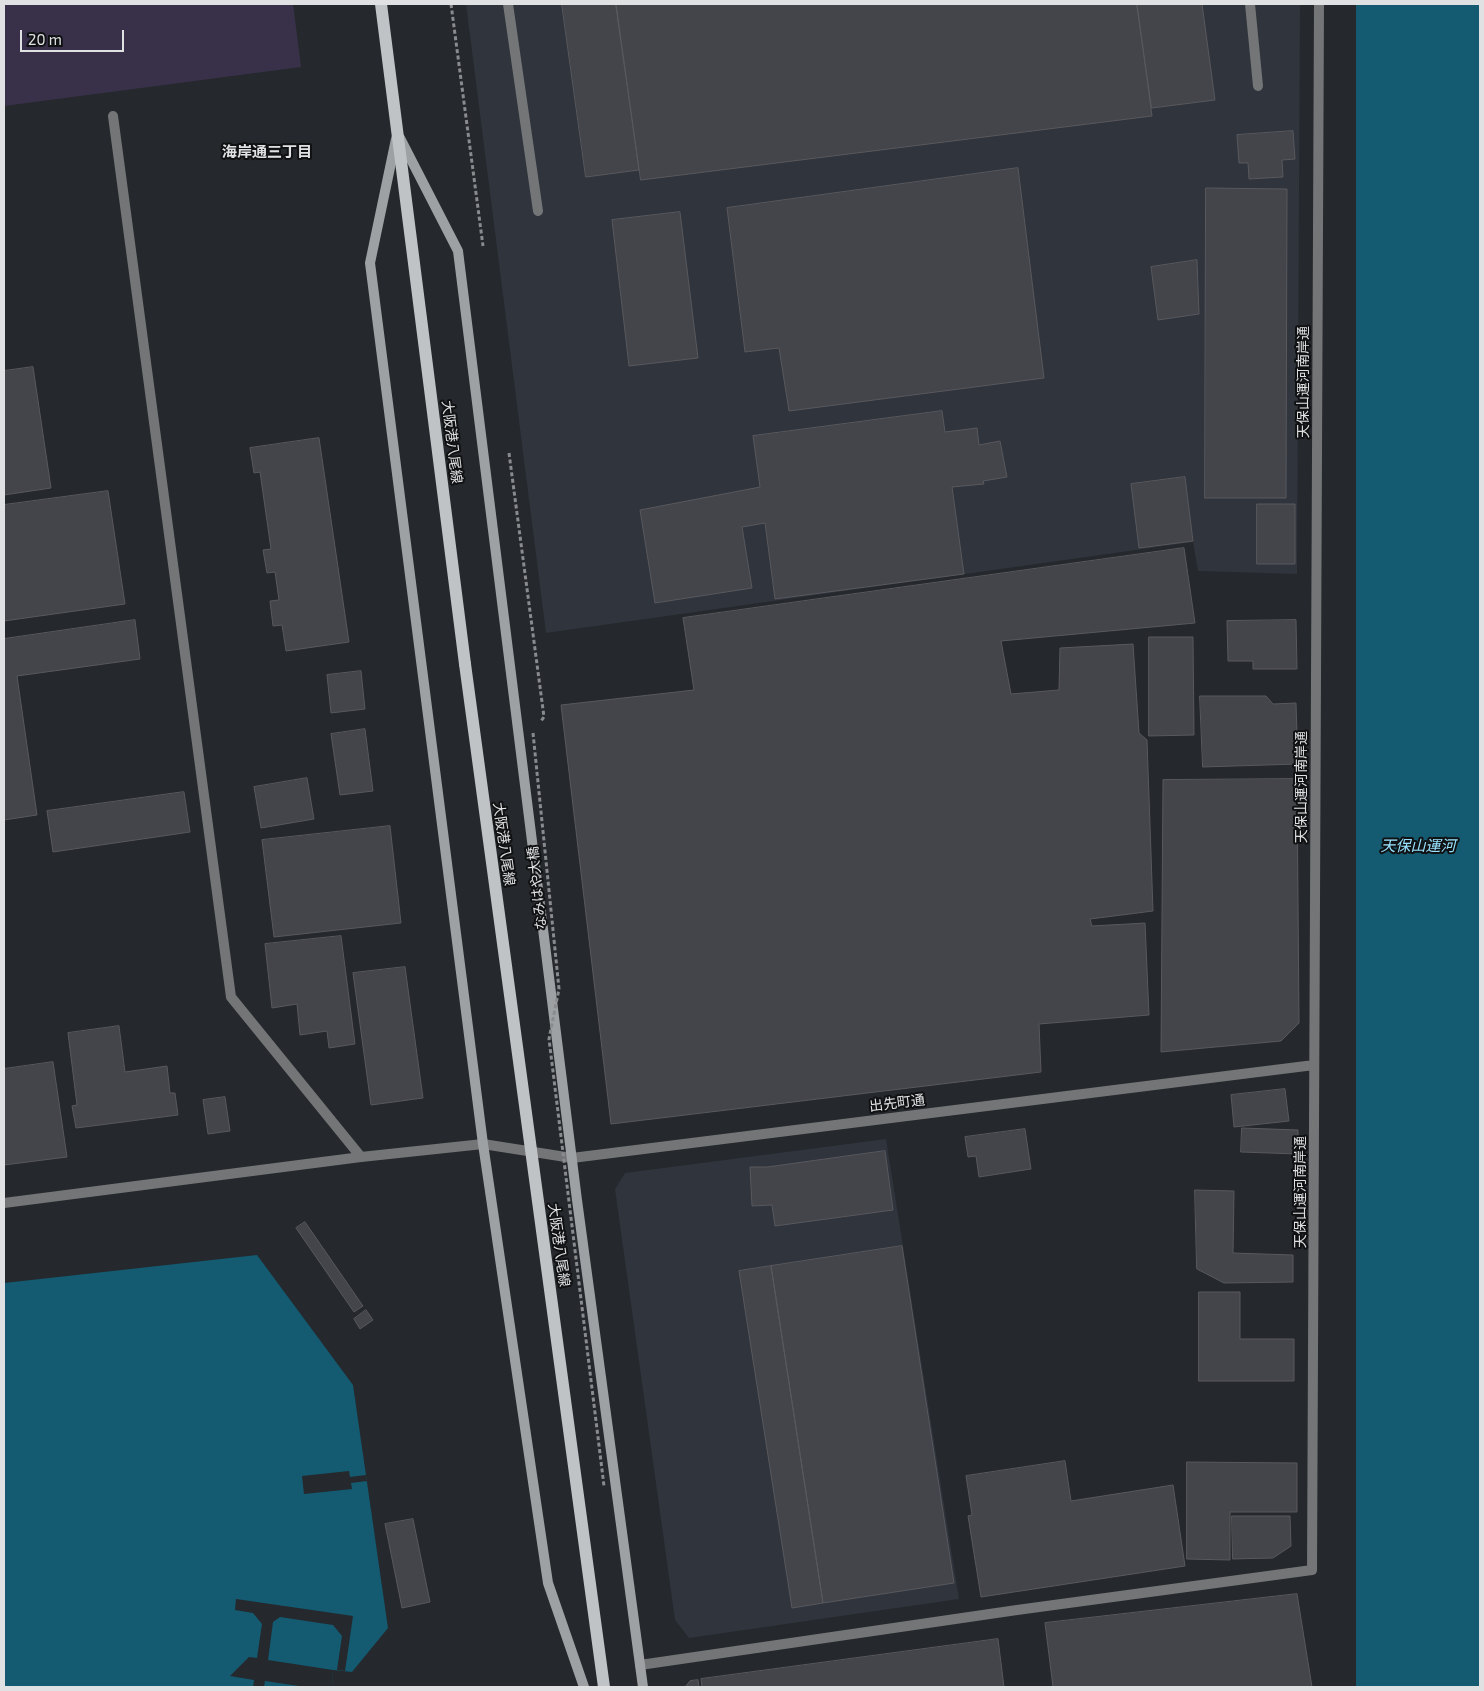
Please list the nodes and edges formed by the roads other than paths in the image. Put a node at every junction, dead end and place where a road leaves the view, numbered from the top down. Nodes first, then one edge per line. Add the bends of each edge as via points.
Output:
1 (381, 4) edge
2 (508, 4) edge
3 (1250, 4) edge
4 (1318, 4) edge
5 (1258, 86) dead end
6 (113, 116) dead end
7 (398, 133) junction
8 (538, 211) dead end
9 (1314, 1065) junction
10 (483, 1144) junction
11 (361, 1157) junction
12 (572, 1158) junction
13 (4, 1203) edge
14 (640, 1665) junction
15 (584, 1687) edge
16 (604, 1687) edge
17 (643, 1687) edge

1 - 7 main road, 大阪港八尾線
2 - 8 street
3 - 5 street
4 - 9 street, 天保山運河南岸通
6 - 11 street via 231,997
7 - 10 street via 370,263
7 - 12 street via 458,251
7 - 16 main road, 大阪港八尾線, bridge via 465,664
9 - 12 street, 出先町通
9 - 14 street, 天保山運河南岸通 via 1312,1570
10 - 11 street, 出先町通
10 - 12 street, 出先町通
10 - 15 street via 548,1583
11 - 13 street, 出先町通
12 - 14 street
14 - 17 street

